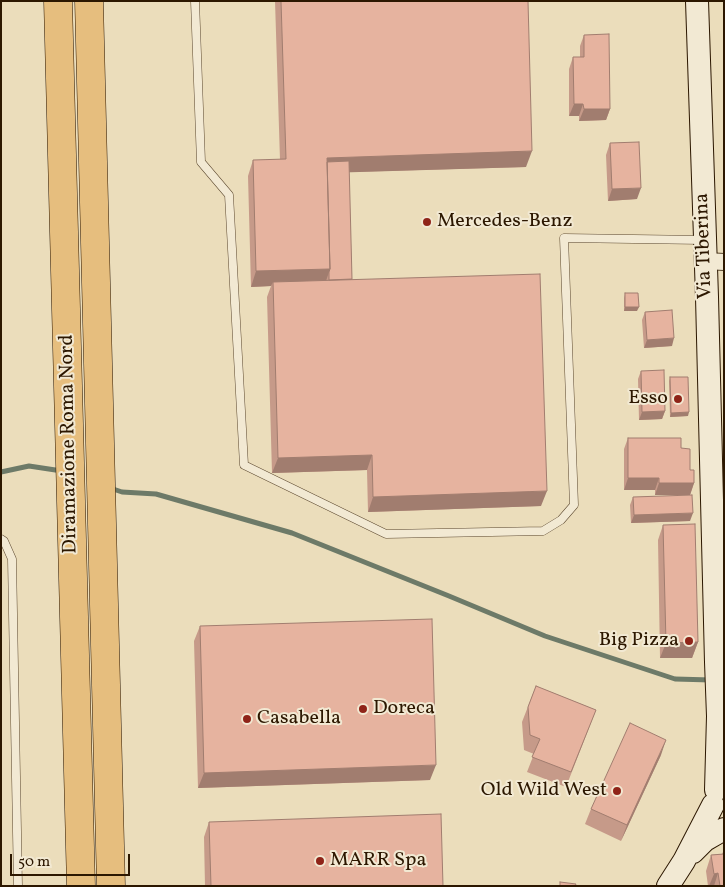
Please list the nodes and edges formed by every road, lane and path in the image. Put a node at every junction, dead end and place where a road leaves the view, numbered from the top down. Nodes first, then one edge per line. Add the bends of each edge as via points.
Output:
1 (58, 1) edge
2 (89, 1) edge
3 (195, 1) edge
4 (697, 1) edge
5 (712, 255) edge
6 (1, 539) edge
7 (720, 726) edge
8 (719, 799) edge
9 (724, 829) edge
10 (684, 861) junction
11 (18, 886) edge
12 (81, 886) edge
13 (111, 886) edge
14 (668, 886) edge

1 - 12 highway, Diramazione Roma Nord
2 - 13 highway, Diramazione Roma Nord
3 - 5 lane via 201,162 229,194 244,465 386,534 543,531 561,520 574,505 564,238
4 - 5 main road, Via Tiberina
5 - 7 main road, Via Tiberina via 716,662
6 - 11 lane via 12,559
7 - 8 main road, Via Tiberina
8 - 10 main road, Via Tiberina
9 - 10 main road via 705,840
10 - 14 main road, Via Tiberina

